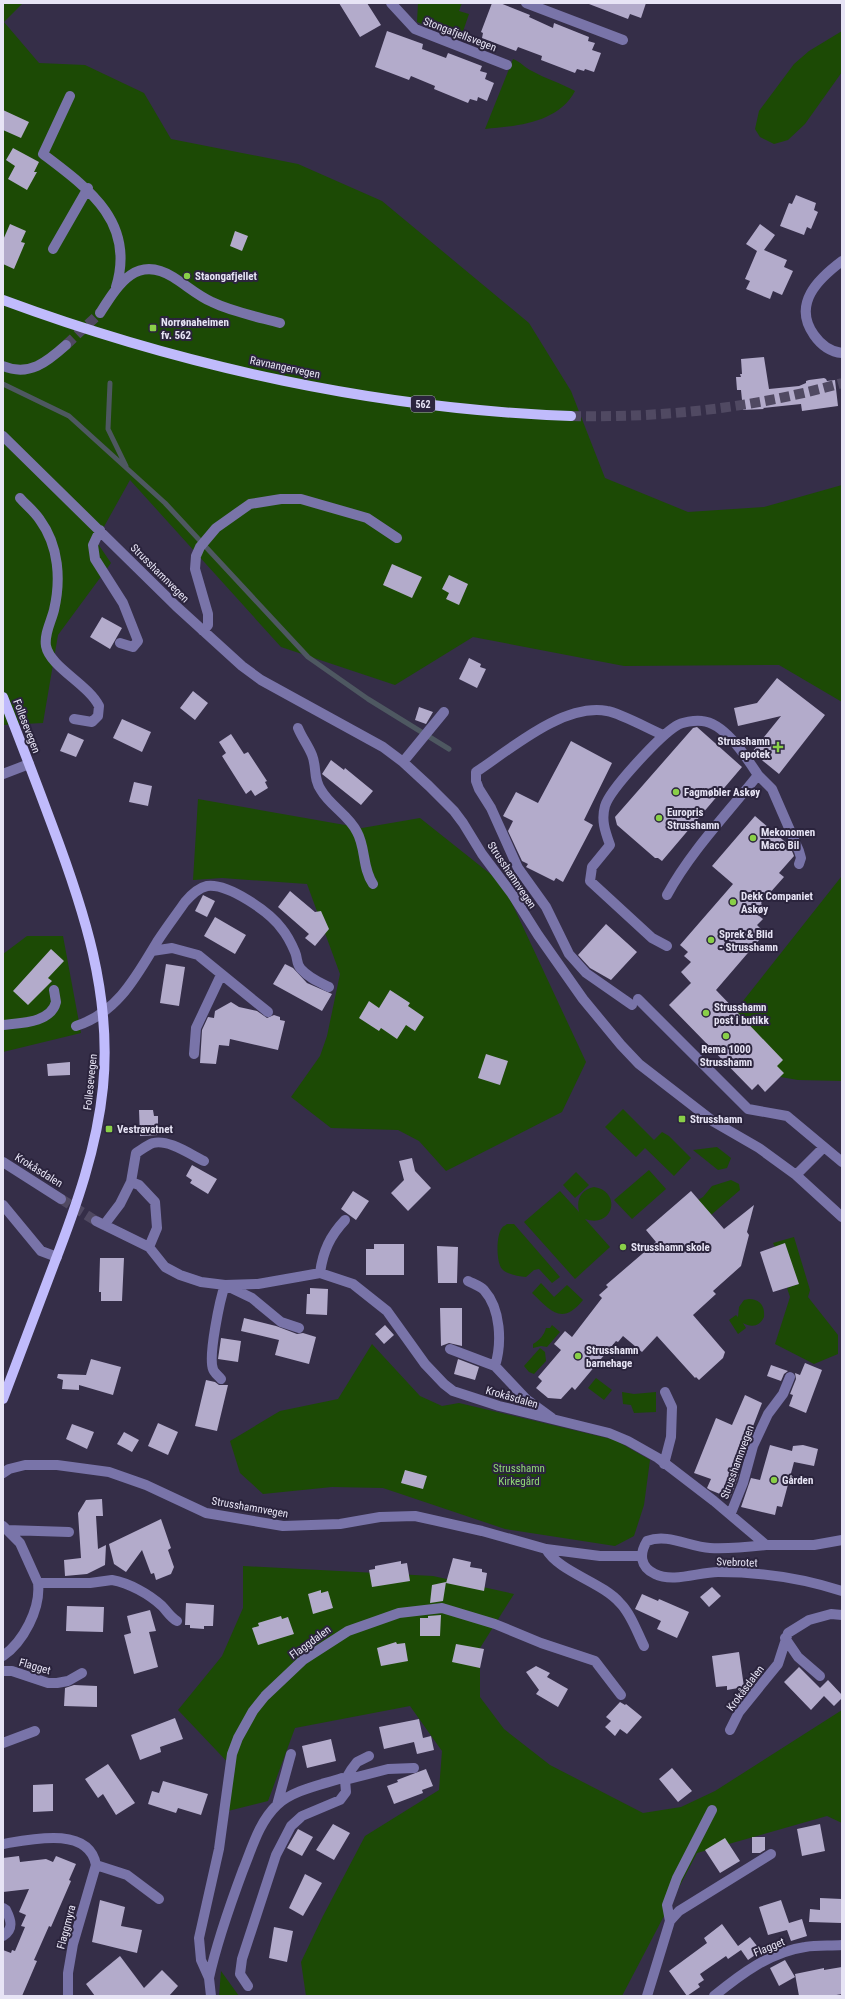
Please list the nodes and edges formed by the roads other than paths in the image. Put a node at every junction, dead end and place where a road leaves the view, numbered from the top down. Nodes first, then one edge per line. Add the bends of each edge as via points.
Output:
1 (391, 3) edge
2 (526, 3) edge
3 (623, 40) dead end
4 (507, 65) dead end
5 (70, 96) dead end
6 (88, 188) junction
7 (53, 249) dead end
8 (842, 261) edge
9 (116, 287) junction
10 (3, 300) edge
11 (100, 313) tunnel mouth
12 (280, 323) dead end
13 (66, 345) tunnel mouth
14 (842, 353) edge
15 (3, 366) edge
16 (571, 416) tunnel mouth
17 (3, 436) edge
18 (20, 498) dead end
19 (100, 530) junction
20 (397, 538) dead end
21 (203, 631) junction
22 (120, 643) dead end
23 (3, 698) edge
24 (444, 712) dead end
25 (74, 719) dead end
26 (298, 728) dead end
27 (663, 735) junction
28 (406, 758) junction
29 (29, 764) junction
30 (3, 774) edge
31 (758, 775) junction
32 (799, 864) dead end
33 (373, 884) dead end
34 (667, 895) dead end
35 (667, 946) dead end
36 (152, 951) junction
37 (221, 974) junction
38 (329, 987) dead end
39 (54, 990) dead end
40 (268, 1012) dead end
41 (3, 1025) edge
42 (76, 1026) dead end
43 (194, 1054) dead end
44 (824, 1147) junction
45 (204, 1161) dead end
46 (3, 1162) edge
47 (842, 1162) edge
48 (796, 1175) junction
49 (131, 1182) junction
50 (61, 1199) tunnel mouth
51 (3, 1205) edge
52 (842, 1217) edge
53 (345, 1220) dead end
54 (149, 1247) junction
55 (57, 1257) junction
56 (320, 1273) junction
57 (468, 1281) dead end
58 (225, 1285) junction
59 (299, 1328) dead end
60 (450, 1349) dead end
61 (495, 1366) junction
62 (790, 1377) dead end
63 (221, 1379) dead end
64 (665, 1392) dead end
65 (3, 1399) edge
66 (552, 1418) junction
67 (664, 1464) junction
68 (3, 1473) edge
69 (731, 1513) junction
70 (5, 1528) edge
71 (69, 1532) dead end
72 (842, 1540) edge
73 (766, 1546) junction
74 (546, 1549) junction
75 (641, 1556) junction
76 (38, 1583) junction
77 (842, 1590) edge
78 (842, 1615) edge
79 (177, 1621) dead end
80 (785, 1638) junction
81 (644, 1646) dead end
82 (3, 1656) edge
83 (3, 1671) edge
84 (82, 1673) dead end
85 (820, 1676) dead end
86 (621, 1695) dead end
87 (730, 1730) dead end
88 (35, 1731) dead end
89 (3, 1743) edge
90 (291, 1754) dead end
91 (369, 1756) dead end
92 (414, 1768) dead end
93 (345, 1780) junction
94 (277, 1805) junction
95 (712, 1810) dead end
96 (3, 1844) edge
97 (771, 1854) dead end
98 (96, 1865) junction
99 (158, 1898) dead end
100 (3, 1908) edge
101 (670, 1921) junction
102 (3, 1936) edge
103 (842, 1945) edge
104 (209, 1978) junction
105 (248, 1986) dead end
106 (68, 1996) edge
107 (211, 1996) edge
108 (647, 1996) edge
109 (714, 1996) edge

1 - 4 street, Stongafjellsvegen via 415,29
2 - 3 street
5 - 6 street via 43,154
6 - 7 street
6 - 9 street via 109,216 117,232 120,268
8 - 14 street via 814,287 805,309 807,322 818,341 827,348
9 - 11 street
9 - 12 street via 136,271 154,270 172,276 212,303
10 - 16 main road, Ravnangervegen / 562 via 122,339 276,378 414,403 502,413
13 - 15 street via 50,360 27,370
17 - 19 street, Strusshamnvegen
18 - 25 street via 40,519 55,554 58,576 54,610 47,633 46,645 49,654 88,690 100,706 98,716 92,722
19 - 21 street, Strusshamnvegen
19 - 22 street via 93,546 95,559 130,616 138,642 133,647
20 - 21 street, Strusshamnvegen via 367,518 301,499 250,504 216,528 196,556 195,569 208,614 208,625
21 - 28 street, Strusshamnvegen via 261,680
23 - 29 main road, Follesevegen
24 - 28 street
26 - 33 street via 312,755 316,782 321,792 357,831 366,869
27 - 31 street via 677,725 695,720 715,725 732,739
27 - 35 street via 614,790 606,805 603,820 610,845 592,867 590,881 652,938
27 - 44 street, Strusshamnvegen via 607,711 581,711 548,724 475,775 479,789 491,808 518,868 546,907 569,954 586,973 635,1002 748,1109 787,1116
28 - 48 street, Strusshamnvegen via 454,811 482,854 505,882 538,936 583,999 621,1045 639,1064 714,1122 759,1148
29 - 30 street, Follesevegen
29 - 55 main road, Follesevegen via 86,921 98,968 104,1016 105,1064 95,1136 80,1194
31 - 32 street via 772,789 799,851
31 - 34 street via 696,850
36 - 37 street via 162,948 198,955
36 - 38 street via 194,892 214,886 224,888 262,910 282,928 296,953 301,969
36 - 42 street via 133,982 108,1010 95,1019
37 - 40 street
37 - 43 street via 196,1028
39 - 41 street via 56,1002 50,1011 33,1021
44 - 47 street, Strusshamnvegen
44 - 48 street
45 - 49 street, Krokåsdalen via 168,1144 153,1143 136,1153
46 - 50 street, Krokåsdalen
48 - 52 street, Strusshamnvegen
49 - 54 street via 139,1185 155,1202 157,1228
49 - 54 street, Krokåsdalen via 120,1204 100,1223
51 - 55 street via 41,1251
53 - 56 street via 327,1244
54 - 58 street, Krokåsdalen via 165,1267 180,1275 201,1282
55 - 65 main road, Follesevegen
56 - 58 street, Krokåsdalen via 258,1284
56 - 66 street, Krokåsdalen via 353,1284 388,1311 425,1364 453,1391 532,1416
57 - 61 street via 484,1291 496,1314 499,1330
58 - 59 street, Krokåsdalen via 252,1298 281,1322
58 - 63 street via 212,1354 213,1370
60 - 61 street
61 - 66 street via 526,1399
62 - 69 street, Strusshamnvegen via 753,1446 743,1483
64 - 67 street via 672,1408 671,1437
66 - 67 street, Krokåsdalen via 628,1441
67 - 69 street, Strusshamnvegen
68 - 74 street, Strusshamnvegen via 25,1465 92,1469 124,1476 206,1513 217,1515 283,1526 340,1524 380,1517 416,1516
69 - 73 street, Strusshamnvegen
70 - 71 street
70 - 76 street via 20,1543
72 - 73 street via 814,1545
73 - 75 street via 710,1548 661,1537 647,1541
74 - 75 street, Strusshamnvegen via 600,1556
74 - 81 street via 551,1558 620,1602
75 - 77 street, Svebrotet via 649,1570 655,1575 665,1577 718,1572 780,1576 803,1579
76 - 79 street via 119,1581 142,1592
76 - 82 street via 37,1601 28,1624 15,1646
78 - 80 street via 831,1614 809,1620
80 - 85 street via 798,1657
80 - 87 street, Krokåsdalen via 778,1664 739,1712
83 - 84 street, Flagget via 12,1671 57,1684
86 - 104 street, Flaggdalen via 595,1662 503,1627 442,1608 399,1613 348,1631 303,1660 265,1696 245,1724 232,1754 219,1849 199,1938 201,1960
88 - 89 street
90 - 94 street, Flaggdalen
91 - 93 street via 357,1762
92 - 93 street, Flaggdalen via 388,1769
93 - 94 street, Flaggdalen via 342,1778 292,1795
93 - 105 street via 346,1792 340,1800 302,1816 291,1826 276,1855 242,1958 240,1974
94 - 104 street, Flaggdalen via 264,1820 254,1842 213,1956
95 - 101 street via 677,1878 667,1904
96 - 98 street via 67,1838 85,1846 94,1856
97 - 101 street via 679,1911
98 - 99 street via 127,1874
98 - 106 street, Flaggmyra via 73,1944 68,1973
100 - 102 street via 11,1924
101 - 108 street
103 - 109 street, Flagget via 804,1947 781,1954 752,1967
104 - 107 street, Flaggdalen

